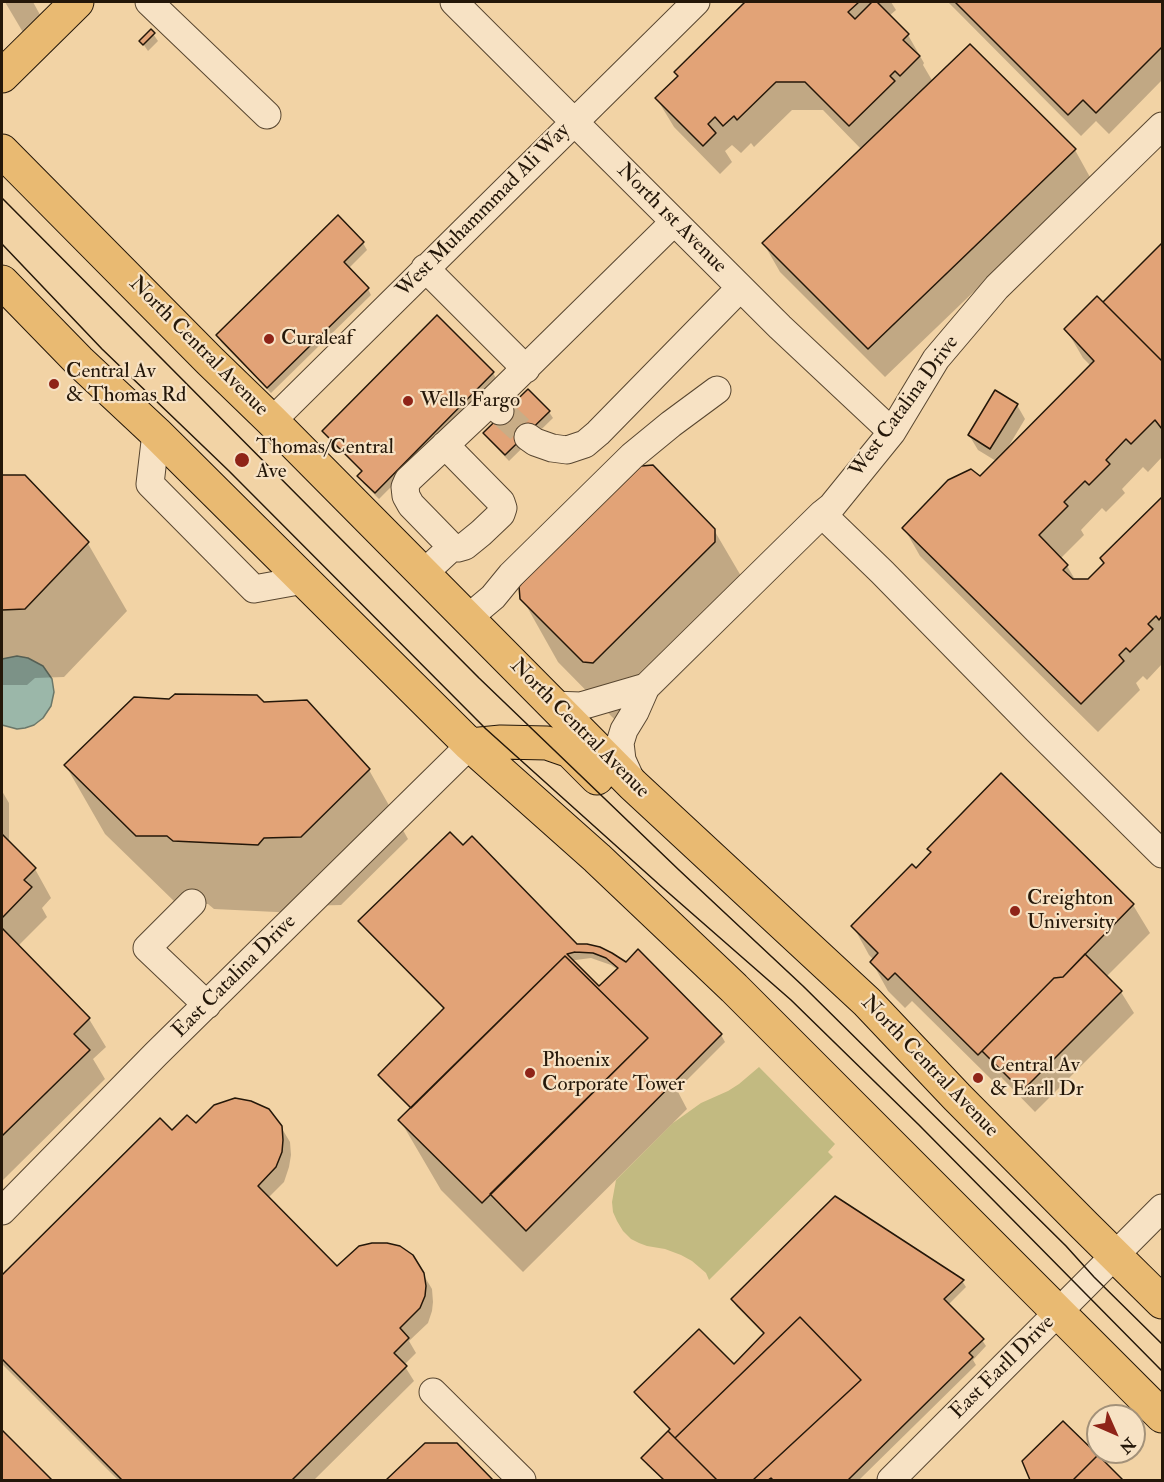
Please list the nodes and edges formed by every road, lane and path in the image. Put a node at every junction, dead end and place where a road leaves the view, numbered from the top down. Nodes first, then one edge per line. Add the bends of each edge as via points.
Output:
1 (77, 2) edge
2 (149, 2) edge
3 (454, 2) edge
4 (696, 2) edge
5 (2, 76) edge
6 (267, 115) dead end
7 (573, 122) junction
8 (1162, 126) edge
9 (2, 152) edge
10 (674, 222) junction
11 (425, 268) junction
12 (2, 282) edge
13 (740, 288) junction
14 (526, 369) junction
15 (717, 390) dead end
16 (272, 421) junction
17 (892, 432) junction
18 (528, 437) tunnel mouth
19 (445, 445) junction
20 (822, 514) junction
21 (452, 547) junction
22 (424, 573) junction
23 (468, 618) junction
24 (645, 687) junction
25 (552, 705) junction
26 (470, 745) junction
27 (633, 785) junction
28 (705, 851) junction
29 (1162, 854) edge
30 (192, 903) dead end
31 (207, 1005) junction
32 (1162, 1208) edge
33 (2, 1211) edge
34 (1116, 1255) junction
35 (1162, 1302) edge
36 (1059, 1312) junction
37 (433, 1392) dead end
38 (1162, 1416) edge
39 (522, 1480) edge
40 (891, 1480) edge

1 - 5 main road
2 - 6 street
3 - 7 street, North 1st Avenue
4 - 7 street, West Muhammmad Ali Way
7 - 10 street, North 1st Avenue
7 - 11 street, West Muhammmad Ali Way
8 - 17 street, West Catalina Drive via 997,287 936,359
9 - 16 main road, North Central Avenue
10 - 13 street, North 1st Avenue
10 - 14 street
11 - 14 street
11 - 16 street, West Muhammmad Ali Way
12 - 26 main road
13 - 17 street, North 1st Avenue
13 - 18 street via 585,444 567,450
14 - 19 street via 496,407
15 - 23 street via 632,456
16 - 22 main road, North Central Avenue
17 - 20 street, West Catalina Drive
19 - 21 street via 405,487 411,505
19 - 21 street via 503,508 465,546
20 - 24 street, West Catalina Drive
20 - 29 street
21 - 22 street
22 - 23 main road, North Central Avenue
23 - 25 main road, North Central Avenue
24 - 25 street, West Catalina Drive via 580,706
24 - 27 street, West Catalina Drive via 620,743 622,760
25 - 27 main road, North Central Avenue
26 - 28 main road via 547,743 570,751 660,838
26 - 31 street, East Catalina Drive
26 - 36 main road via 734,988
27 - 28 main road, North Central Avenue
28 - 34 main road, North Central Avenue via 860,995
30 - 31 street via 147,948
31 - 33 street, East Catalina Drive
32 - 34 street, East Earll Drive
34 - 35 main road, North Central Avenue
34 - 36 street, East Earll Drive
36 - 38 main road
36 - 40 street, East Earll Drive
37 - 39 street

